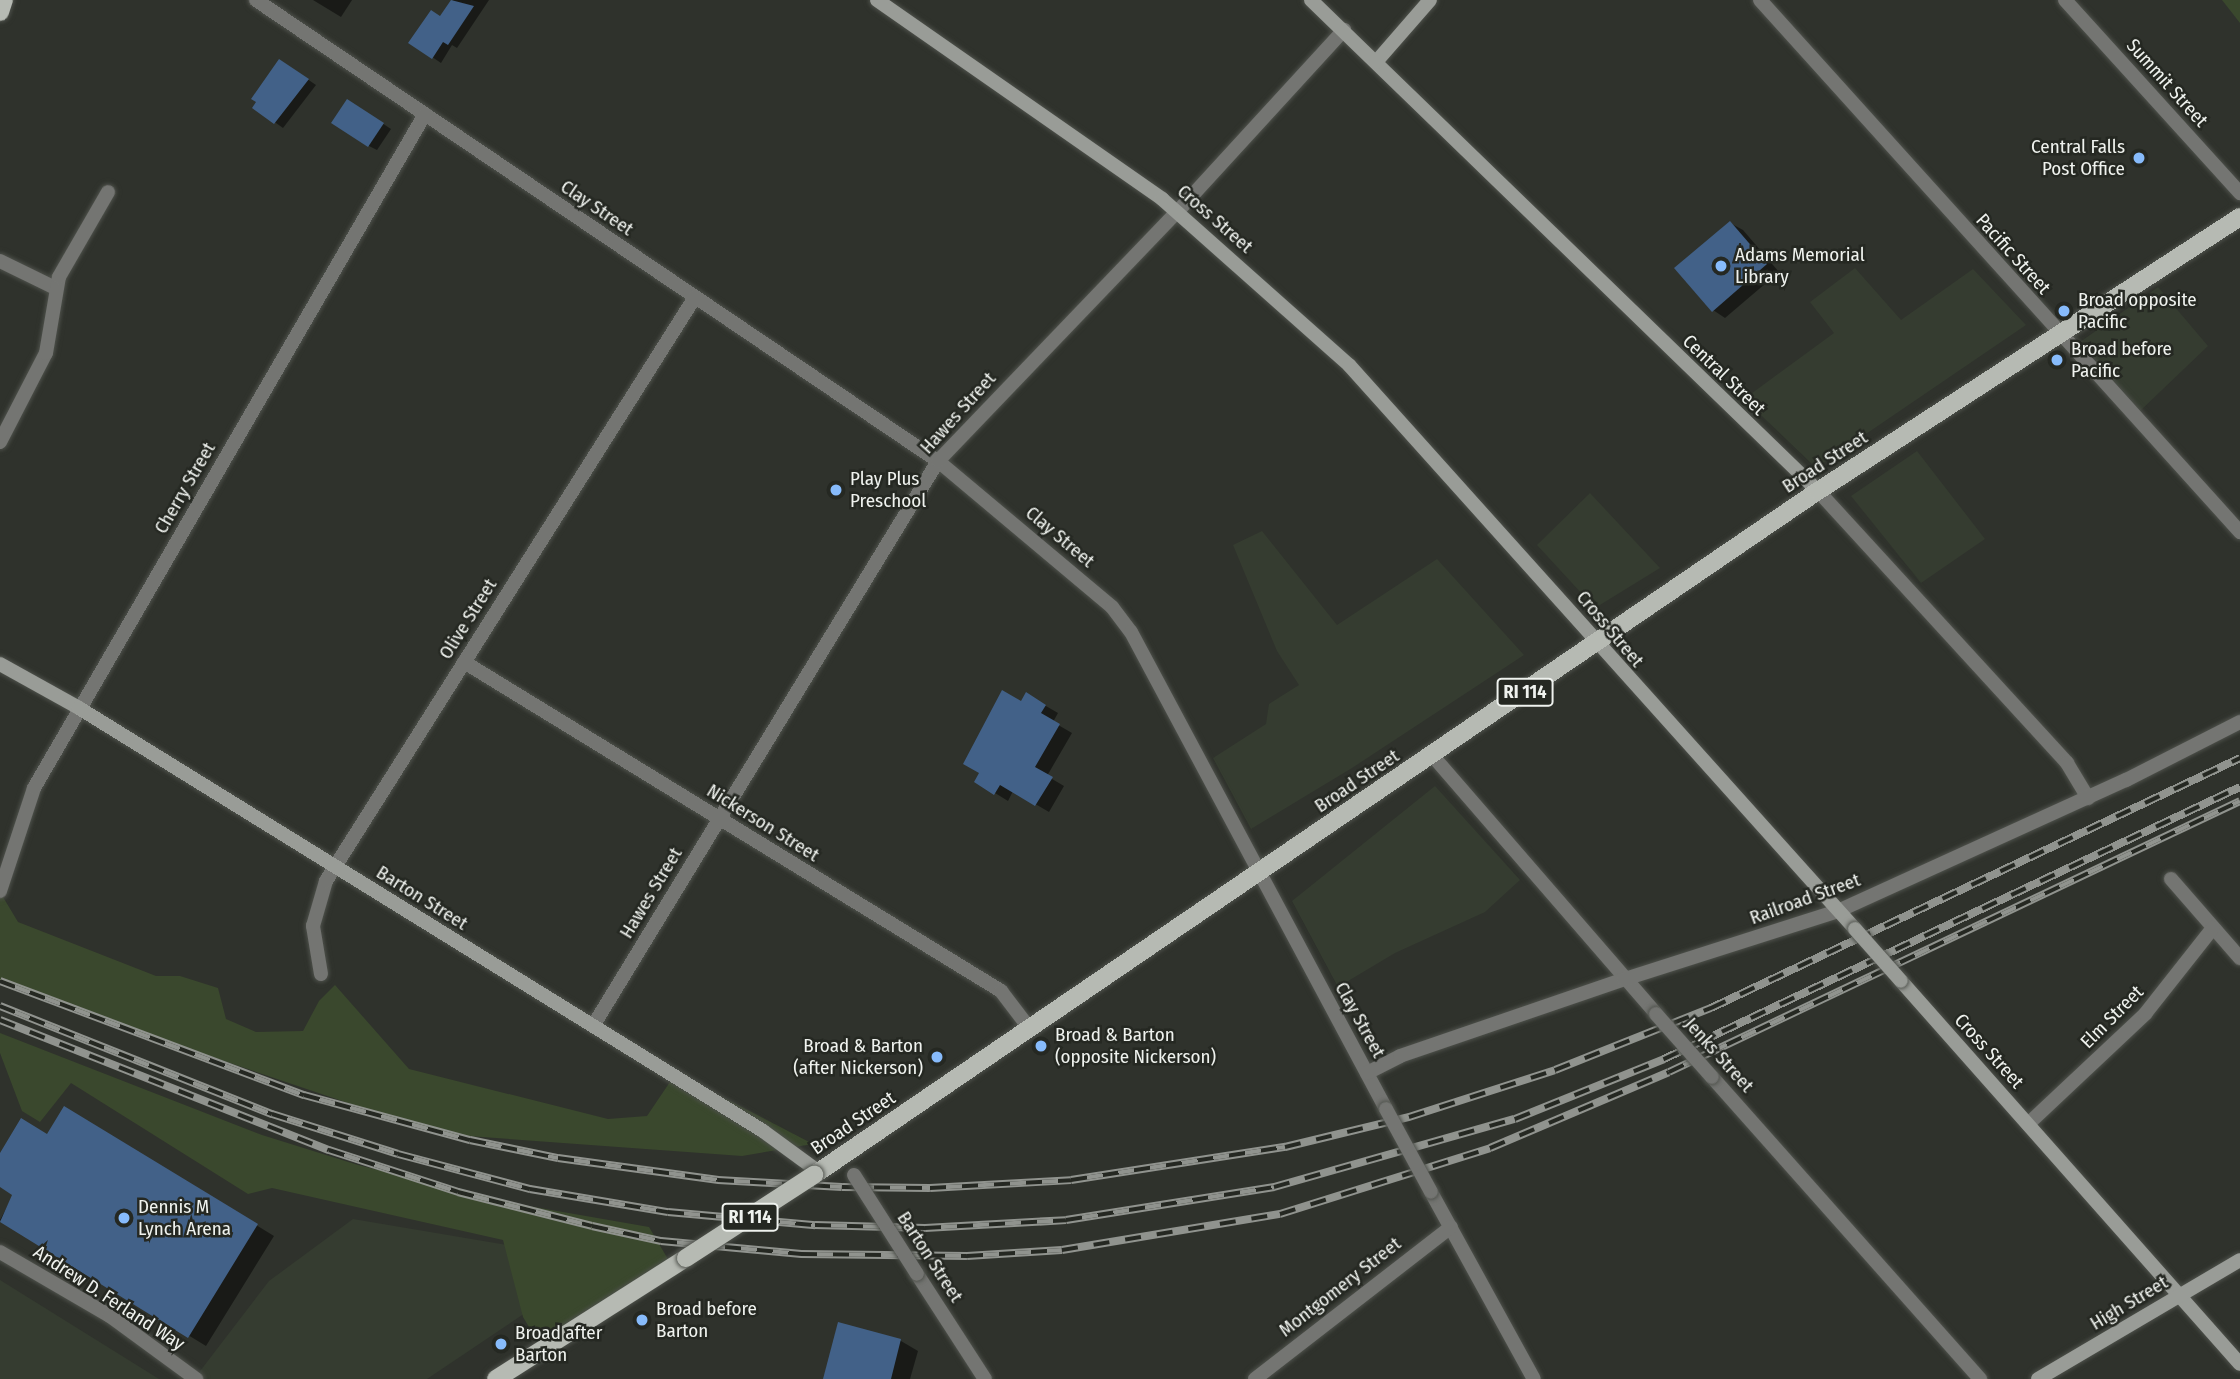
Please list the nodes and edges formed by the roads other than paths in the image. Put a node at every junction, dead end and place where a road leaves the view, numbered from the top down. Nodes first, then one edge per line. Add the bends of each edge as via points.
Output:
1 (4, 0) edge
2 (256, 0) edge
3 (877, 0) edge
4 (1311, 0) edge
5 (1430, 0) edge
6 (1760, 0) edge
7 (2065, 0) edge
8 (0, 12) edge
9 (1344, 30) junction
10 (1377, 62) junction
11 (425, 114) junction
12 (108, 192) dead end
13 (2240, 193) edge
14 (1178, 211) junction
15 (2240, 217) edge
16 (0, 261) edge
17 (55, 288) junction
18 (695, 297) junction
19 (2059, 334) junction
20 (0, 442) edge
21 (938, 461) junction
22 (1818, 491) junction
23 (2240, 532) edge
24 (1597, 643) junction
25 (464, 662) junction
26 (0, 664) edge
27 (79, 708) junction
28 (2240, 722) edge
29 (1432, 755) junction
30 (2088, 797) junction
31 (719, 818) junction
32 (334, 867) junction
33 (1258, 874) junction
34 (2171, 879) dead end
35 (0, 891) edge
36 (1838, 911) junction
37 (2213, 928) junction
38 (2240, 958) edge
39 (321, 974) dead end
40 (1625, 979) junction
41 (593, 1026) junction
42 (1030, 1029) junction
43 (1367, 1073) junction
44 (2028, 1124) junction
45 (842, 1156) junction
46 (817, 1173) junction
47 (1451, 1227) junction
48 (0, 1252) edge
49 (2240, 1259) edge
50 (2179, 1296) junction
51 (2240, 1364) edge
52 (1264, 1376) edge
53 (196, 1379) edge
54 (496, 1379) edge
55 (985, 1379) edge
56 (1534, 1379) edge
57 (1980, 1379) edge
58 (2038, 1379) edge

1 - 8 main road
2 - 11 street, Clay Street
3 - 14 main road, Cross Street
4 - 9 main road, Central Street
5 - 10 main road
6 - 19 street, Pacific Street
7 - 13 street, Summit Street
9 - 10 main road, Central Street
9 - 14 street, Hawes Street
10 - 22 main road, Central Street
11 - 18 street, Clay Street
11 - 27 street, Cherry Street
12 - 17 street
14 - 21 street, Hawes Street
14 - 24 main road, Cross Street via 1367,383
15 - 19 main road, Broad Street / RI 114
16 - 17 street
17 - 20 street via 46,353
18 - 21 street, Clay Street
18 - 25 street, Olive Street
19 - 22 main road, Broad Street / RI 114
19 - 23 street, Pacific Street
21 - 31 street, Hawes Street
21 - 33 street, Clay Street via 1124,619
22 - 24 main road, Broad Street / RI 114
22 - 30 street, Central Street via 2067,763
24 - 29 main road, Broad Street / RI 114
24 - 36 main road, Cross Street
25 - 31 street, Nickerson Street
25 - 32 street, Olive Street
26 - 27 main road, Barton Street
27 - 32 main road, Barton Street
27 - 35 street, Cherry Street via 34,788
28 - 30 street, Railroad Street
29 - 33 main road, Broad Street / RI 114
29 - 40 street, Jenks Street
30 - 36 street, Railroad Street
31 - 41 street, Hawes Street
31 - 42 street, Nickerson Street via 1001,991
32 - 39 street, Olive Street via 319,896 313,926
32 - 41 main road, Barton Street
33 - 42 main road, Broad Street / RI 114
33 - 43 street, Clay Street
34 - 37 street
36 - 40 street, Railroad Street
36 - 44 main road, Cross Street, bridge
37 - 38 street
37 - 44 street, Elm Street via 2145,1014
40 - 43 street, Railroad Street via 1400,1056
40 - 57 street, Jenks Street, bridge
41 - 46 main road, Barton Street via 797,1153
42 - 45 main road, Broad Street / RI 114
43 - 47 street, Clay Street, bridge
44 - 50 main road, Cross Street
45 - 46 main road, Broad Street / RI 114
45 - 55 street, Barton Street, bridge
46 - 54 main road, Broad Street / RI 114, bridge
47 - 52 street, Montgomery Street
47 - 56 street, Clay Street
48 - 53 street, Andrew D. Ferland Way via 121,1324
49 - 50 main road, High Street
50 - 51 main road, Cross Street
50 - 58 main road, High Street

